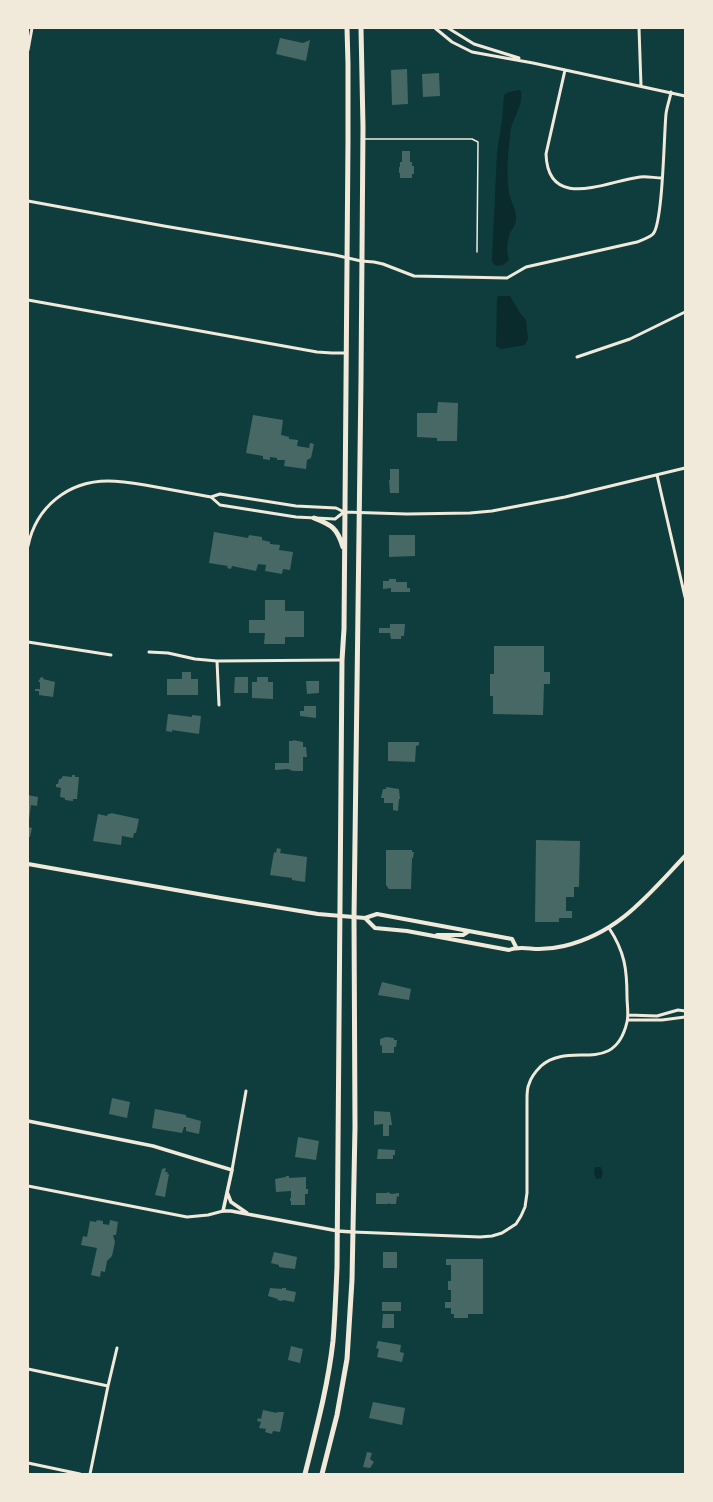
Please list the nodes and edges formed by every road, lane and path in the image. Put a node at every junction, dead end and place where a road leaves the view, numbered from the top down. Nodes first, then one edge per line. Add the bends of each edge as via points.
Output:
1 (32, 28) edge
2 (347, 28) edge
3 (361, 28) edge
4 (435, 28) edge
5 (448, 28) edge
6 (639, 28) edge
7 (28, 50) edge
8 (533, 62) junction
9 (565, 70) junction
10 (641, 86) junction
11 (672, 92) junction
12 (685, 96) edge
13 (362, 138) junction
14 (662, 178) junction
15 (28, 201) edge
16 (477, 252) dead end
17 (347, 258) junction
18 (361, 262) junction
19 (28, 300) edge
20 (685, 312) edge
21 (346, 353) junction
22 (577, 357) dead end
23 (685, 468) edge
24 (657, 475) junction
25 (211, 497) junction
26 (344, 512) junction
27 (359, 513) junction
28 (314, 518) junction
29 (28, 546) edge
30 (344, 552) junction
31 (684, 591) edge
32 (685, 597) edge
33 (28, 642) edge
34 (148, 652) dead end
35 (111, 655) dead end
36 (342, 660) junction
37 (217, 661) junction
38 (219, 705) dead end
39 (685, 856) edge
40 (28, 864) edge
41 (340, 916) junction
42 (354, 917) junction
43 (365, 918) junction
44 (609, 928) junction
45 (469, 931) junction
46 (431, 936) junction
47 (516, 947) junction
48 (685, 1011) edge
49 (628, 1015) junction
50 (685, 1017) edge
51 (628, 1020) junction
52 (246, 1091) dead end
53 (28, 1121) edge
54 (232, 1170) junction
55 (28, 1186) edge
56 (227, 1192) junction
57 (223, 1211) junction
58 (250, 1214) junction
59 (338, 1230) junction
60 (353, 1232) junction
61 (117, 1348) dead end
62 (28, 1369) edge
63 (108, 1386) junction
64 (28, 1463) edge
65 (80, 1474) edge
66 (90, 1474) edge
67 (305, 1474) edge
68 (322, 1474) edge

1 - 7 street
2 - 17 highway
3 - 13 highway
4 - 8 street via 452,42 472,52
5 - 8 street via 474,44
6 - 10 street
8 - 9 street
9 - 10 street
9 - 14 street via 546,154 548,169 554,181 561,186 577,190 642,177
10 - 11 street
11 - 12 street
11 - 14 street via 666,112
13 - 16 lane via 472,139 478,142
13 - 18 highway
14 - 18 street via 656,228 653,234 637,242 526,267 507,278 414,276 383,264
15 - 17 street
17 - 18 street
17 - 21 highway
18 - 27 highway
19 - 21 street via 317,352
20 - 22 street via 630,339
21 - 26 highway
23 - 24 street
24 - 27 street via 492,511
24 - 31 street
25 - 26 street via 220,494 296,506 336,508
25 - 28 street via 220,505 269,514
25 - 29 street via 120,481 84,484 60,495 48,506 34,526
26 - 27 street
26 - 28 street via 335,519
26 - 30 highway
27 - 42 highway
28 - 30 highway via 334,528 340,537
30 - 36 highway
31 - 32 street
33 - 35 street
34 - 37 street
36 - 37 street
36 - 41 highway
37 - 38 street
39 - 44 main road via 644,900
40 - 41 main road
41 - 42 main road
41 - 59 highway
42 - 43 main road
42 - 60 highway
43 - 45 main road via 377,914
43 - 46 main road via 375,928
44 - 47 main road via 561,947
44 - 49 street via 626,966
45 - 46 main road via 463,935
45 - 47 main road via 512,939
46 - 47 main road via 509,950
48 - 49 street via 678,1010 657,1016
49 - 51 street
50 - 51 street
51 - 60 street via 620,1040 612,1048 599,1055 553,1058 533,1074 527,1099 527,1193 525,1207 516,1224 502,1233 480,1237
52 - 54 street
53 - 54 street via 153,1146
54 - 56 street
55 - 57 street via 187,1217
56 - 57 street
56 - 58 street via 233,1204
57 - 58 street
58 - 59 street
59 - 60 street
59 - 67 highway via 333,1341 323,1400
60 - 68 highway via 347,1359
61 - 63 street
62 - 63 street
63 - 66 street
64 - 65 street

